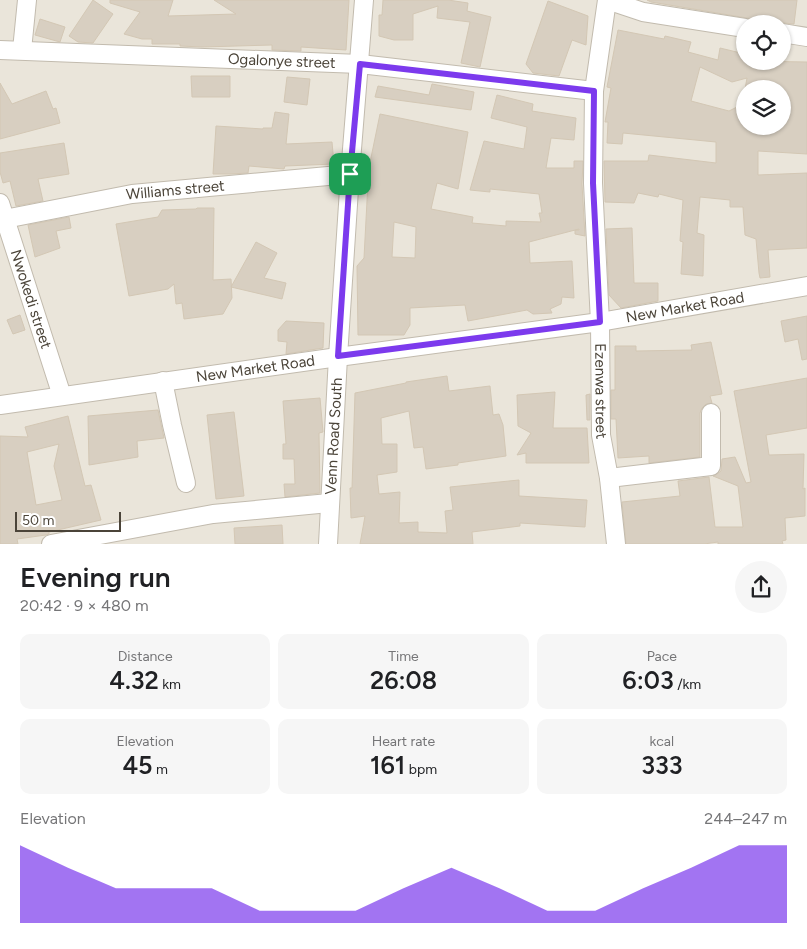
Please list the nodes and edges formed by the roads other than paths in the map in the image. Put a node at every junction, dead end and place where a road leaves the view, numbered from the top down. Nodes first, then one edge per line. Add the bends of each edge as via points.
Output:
1 (27, 0) edge
2 (364, 0) edge
3 (607, 0) edge
4 (736, 27) edge
5 (791, 34) edge
6 (807, 37) edge
7 (0, 50) edge
8 (22, 50) junction
9 (360, 64) junction
10 (594, 91) junction
11 (350, 174) junction
12 (2, 214) edge
13 (807, 286) edge
14 (600, 322) junction
15 (338, 356) junction
16 (163, 381) junction
17 (62, 396) junction
18 (0, 405) edge
19 (710, 413) dead end
20 (608, 478) junction
21 (186, 483) dead end
22 (330, 502) junction
23 (102, 539) edge
24 (51, 544) edge
25 (328, 544) edge
26 (616, 544) edge

1 - 8 street
2 - 9 street, Venn Road South
3 - 4 street via 644,12
3 - 10 street, Ezenwa street
5 - 6 street
7 - 8 street, Ogalonye street
8 - 9 street, Ogalonye street
9 - 10 street, Ogalonye street
9 - 11 street, Venn Road South
10 - 14 street, Ezenwa street via 593,183
11 - 12 street, Williams street via 132,194
11 - 15 street, Venn Road South
12 - 17 street, Nwokedi street
13 - 14 street, New Market Road
14 - 15 street, New Market Road
14 - 20 street, Ezenwa street via 601,435
15 - 16 street, New Market Road
15 - 22 street, Venn Road South
16 - 17 street, New Market Road
16 - 21 street
17 - 18 street, New Market Road
19 - 20 street via 711,466
20 - 26 street, Ezenwa street
22 - 23 street via 213,514
22 - 25 street, Venn Road South
23 - 24 street

